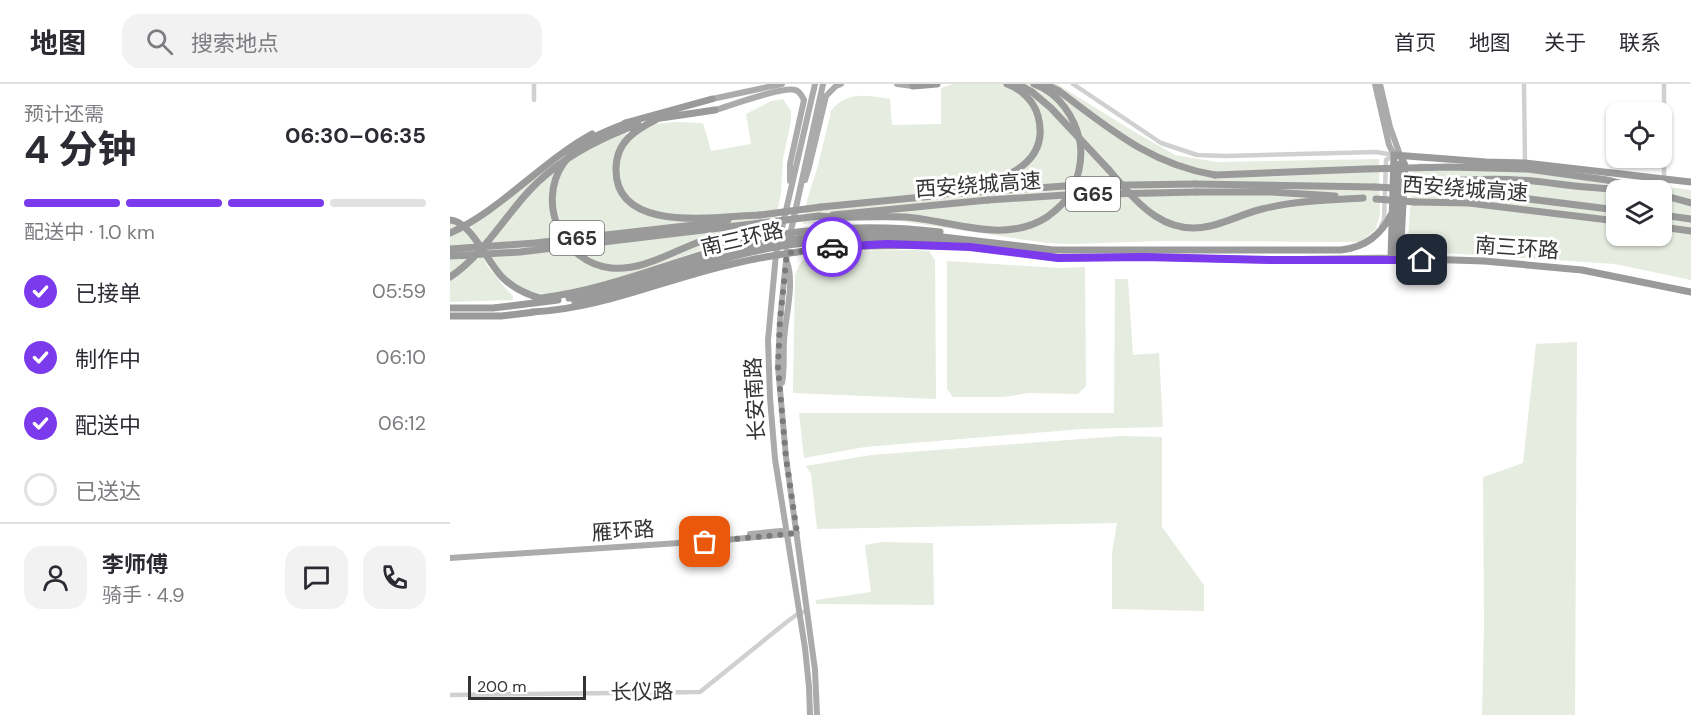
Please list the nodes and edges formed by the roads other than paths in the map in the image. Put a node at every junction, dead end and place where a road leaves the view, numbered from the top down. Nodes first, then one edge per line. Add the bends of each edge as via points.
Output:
1 (534, 84) edge
2 (782, 84) edge
3 (815, 84) edge
4 (822, 84) edge
5 (841, 84) edge
6 (897, 84) edge
7 (937, 84) edge
8 (1007, 84) edge
9 (1018, 84) edge
10 (1045, 84) edge
11 (1073, 84) edge
12 (1375, 84) edge
13 (1380, 84) edge
14 (1524, 84) edge
15 (1664, 84) edge
16 (913, 86) joint
17 (1033, 88) edge
18 (712, 99) joint
19 (534, 100) dead end
20 (715, 110) joint
21 (657, 119) junction
22 (627, 123) junction
23 (1397, 155) junction
24 (1525, 163) junction
25 (1664, 179) junction
26 (1607, 180) edge
27 (1691, 182) edge
28 (1396, 188) junction
29 (790, 194) junction
30 (798, 194) junction
31 (940, 195) junction
32 (1363, 198) junction
33 (1672, 198) edge
34 (1691, 203) edge
35 (1606, 209) edge
36 (1392, 213) junction
37 (760, 215) junction
38 (819, 216) junction
39 (1672, 217) edge
40 (800, 219) junction
41 (1691, 219) edge
42 (450, 220) edge
43 (1606, 220) edge
44 (1672, 228) edge
45 (1691, 231) edge
46 (450, 233) edge
47 (791, 233) junction
48 (781, 235) junction
49 (1377, 235) junction
50 (934, 238) junction
51 (986, 242) junction
52 (970, 247) junction
53 (450, 249) edge
54 (776, 254) junction
55 (450, 256) edge
56 (787, 256) junction
57 (1394, 258) junction
58 (1422, 260) junction
59 (450, 277) edge
60 (1691, 292) edge
61 (541, 298) junction
62 (561, 300) junction
63 (450, 308) edge
64 (532, 312) junction
65 (450, 316) edge
66 (797, 531) junction
67 (786, 532) junction
68 (450, 556) edge
69 (807, 611) junction
70 (798, 613) junction
71 (450, 695) edge
72 (810, 715) edge
73 (817, 715) edge

1 - 19 street
2 - 18 main road
3 - 29 main road, 长安南路
4 - 30 main road, 长安南路
5 - 30 main road via 826,96 809,167
6 - 16 main road
7 - 16 highway
8 - 31 highway via 1023,93 1036,111 1040,136 1031,157 1022,167 993,182
9 - 17 highway
10 - 26 highway, bridge via 1140,149 1162,160 1215,175 1449,167 1528,169
11 - 23 street via 1161,143 1197,155
12 - 23 main road via 1389,145
13 - 23 main road
14 - 24 street
15 - 25 street
17 - 32 highway, bridge via 1140,205 1169,224 1198,228 1293,202
17 - 38 highway, bridge via 1051,94 1066,110 1074,122 1081,150 1081,164 1067,200 1040,221 1002,230 906,217
18 - 22 highway
20 - 21 highway
20 - 29 main road via 781,90 794,89 801,94 804,100 790,164
21 - 37 highway via 637,129 618,153 616,178 624,195 638,209 678,218
21 - 59 highway, bridge via 618,132 573,155 529,191 469,261
22 - 40 highway, bridge via 585,141 558,175 553,209 566,242 587,260 597,265 640,266 729,233 770,228
22 - 46 highway, bridge via 592,134 567,148
23 - 24 highway
23 - 36 highway
23 - 49 street via 1386,160 1384,220
23 - 57 highway
23 - 58 highway via 1406,165 1402,250
24 - 25 highway
25 - 27 highway
25 - 28 highway, bridge via 1622,187 1583,188 1501,179 1416,183
28 - 31 highway, 西安绕城高速 / G65, bridge via 1163,184
28 - 35 highway, 西安绕城高速 / G65, bridge via 1489,194
29 - 48 main road, 长安南路
30 - 47 main road, 长安南路
31 - 37 highway, 西安绕城高速 / G65, bridge
32 - 38 highway, 西安绕城高速 / G65, bridge via 1271,192 1066,195
32 - 43 highway, 西安绕城高速 / G65, bridge via 1469,204
33 - 34 highway
36 - 49 highway, 南三环路
36 - 57 highway
37 - 53 highway, 西安绕城高速 / G65, bridge via 626,233
38 - 40 highway, 西安绕城高速 / G65, bridge
39 - 41 highway
40 - 55 highway, 西安绕城高速 / G65, bridge
42 - 61 highway, 南三环路 via 467,227 490,263 508,282
44 - 45 highway
47 - 48 highway
47 - 51 highway via 877,228 924,230 968,235
47 - 56 main road, 长安南路
48 - 54 main road, 长安南路
48 - 61 highway via 754,239 591,288
49 - 51 highway, 南三环路 via 1356,248 1341,250 1053,250
50 - 51 highway, 南三环路
50 - 52 highway, 南三环路
50 - 62 highway, 南三环路, bridge via 853,234 794,239 731,251 593,294
50 - 64 highway, 南三环路, bridge via 792,244
52 - 56 highway via 887,244
52 - 57 highway, 南三环路 via 1058,258
54 - 56 highway
54 - 64 highway via 683,276 598,303
54 - 67 main road, 长安南路 via 768,340 769,379
56 - 66 main road, 长安南路 via 778,367
57 - 58 highway, 南三环路
58 - 60 highway, 南三环路 via 1582,270
61 - 62 highway, 南三环路
62 - 63 highway, 南三环路 via 493,308
64 - 65 highway, 南三环路
66 - 67 main road, 雁环路
66 - 69 main road, 长安南路
67 - 68 main road, 雁环路
67 - 70 main road, 长安南路
69 - 70 street, 长仪路
69 - 73 main road, 长安南路
70 - 71 street, 长仪路 via 700,692
70 - 72 main road, 长安南路 via 808,671

